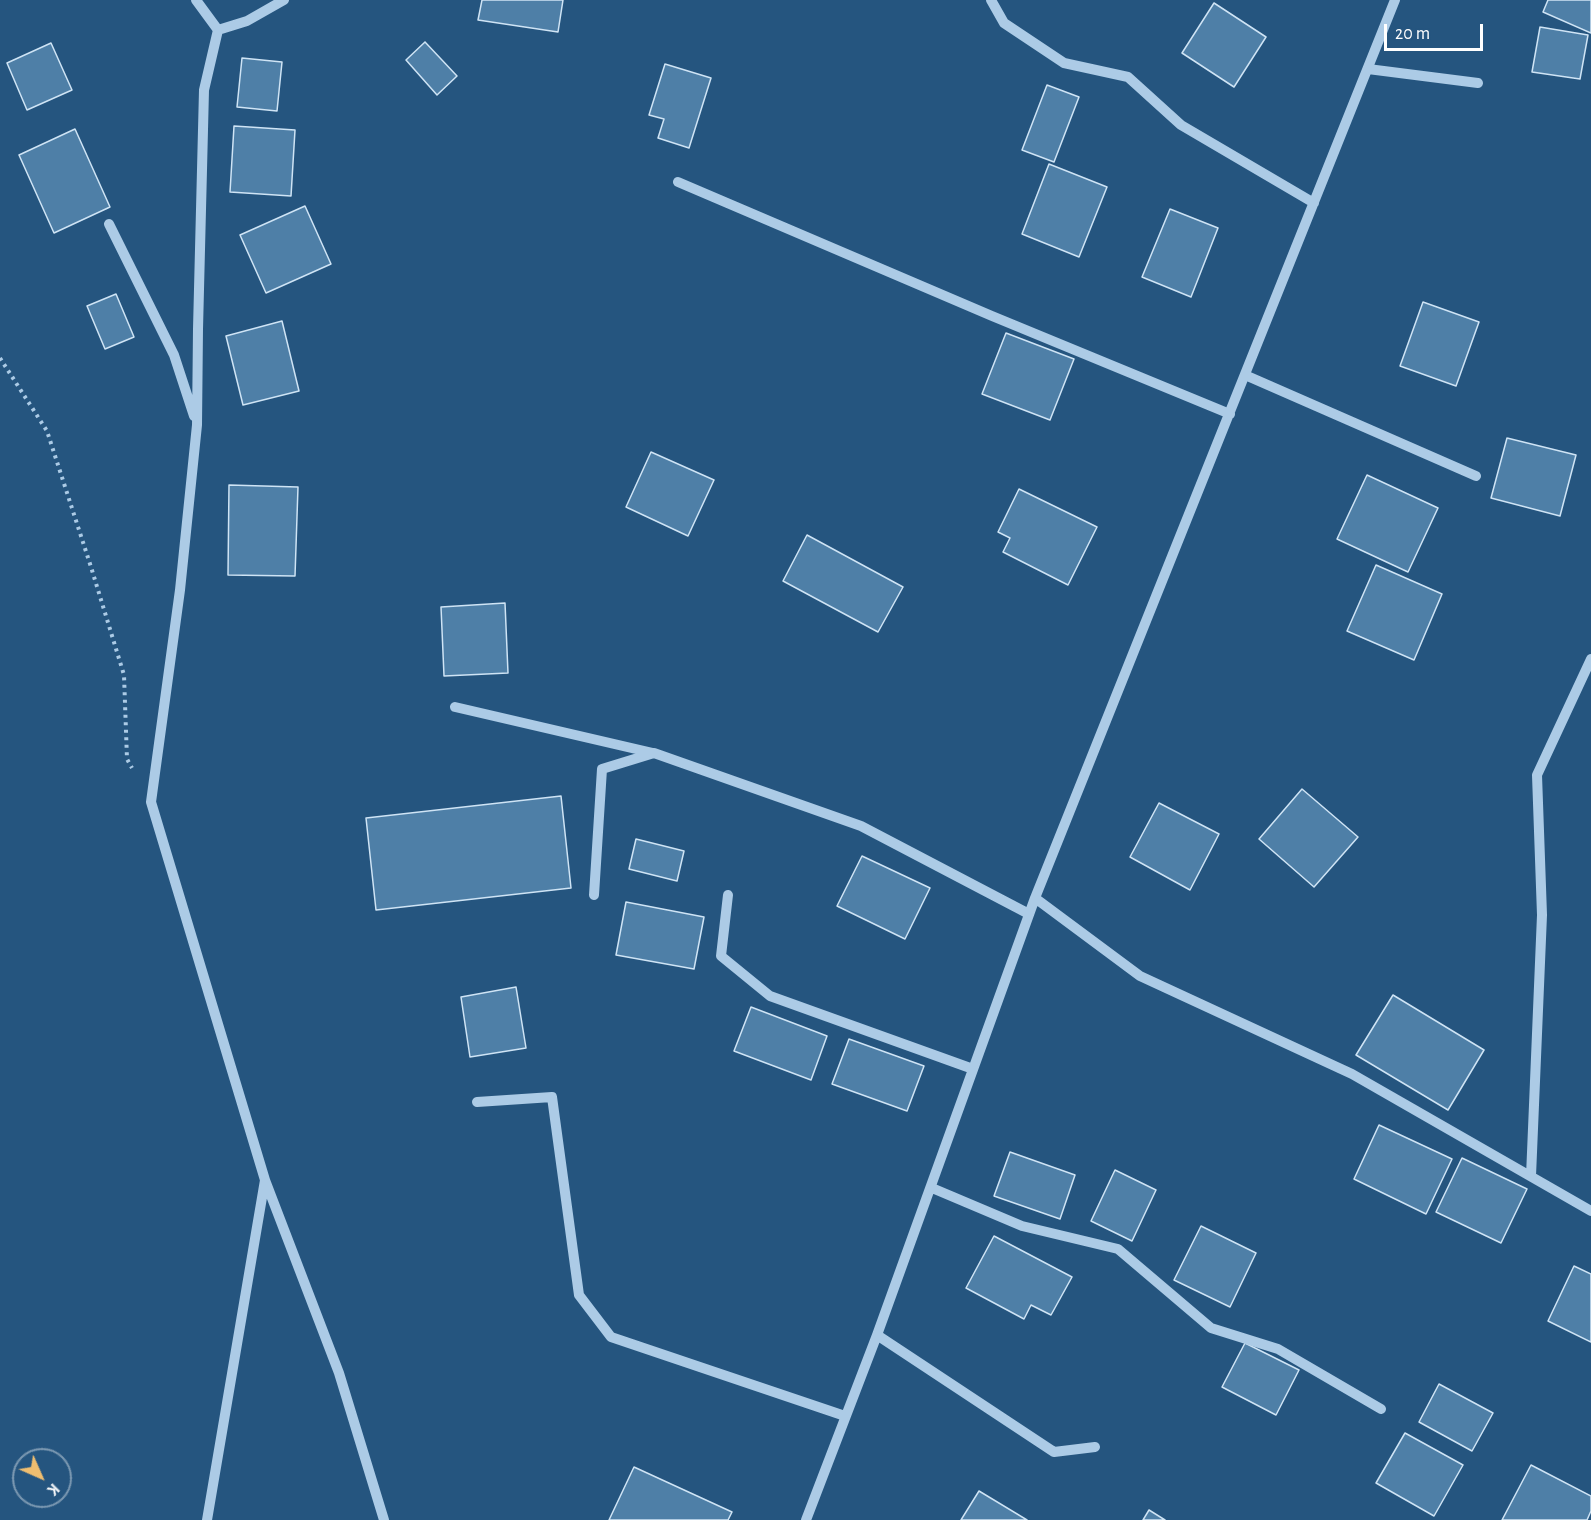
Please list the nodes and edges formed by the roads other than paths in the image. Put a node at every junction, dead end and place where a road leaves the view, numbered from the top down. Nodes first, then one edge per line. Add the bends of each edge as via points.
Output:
1 (196, 0) edge
2 (284, 0) edge
3 (991, 0) edge
4 (1395, 0) edge
5 (218, 30) junction
6 (1368, 69) junction
7 (1478, 83) dead end
8 (678, 182) dead end
9 (1314, 203) junction
10 (109, 224) dead end
11 (1245, 375) junction
12 (1230, 414) junction
13 (197, 425) junction
14 (1476, 476) dead end
15 (1591, 659) edge
16 (455, 707) dead end
17 (654, 753) junction
18 (594, 895) dead end
19 (728, 895) dead end
20 (1035, 898) junction
21 (1029, 914) junction
22 (974, 1069) junction
23 (477, 1102) dead end
24 (1531, 1176) junction
25 (265, 1180) junction
26 (932, 1188) junction
27 (1591, 1211) edge
28 (877, 1335) junction
29 (1381, 1409) dead end
30 (845, 1416) junction
31 (1095, 1447) dead end
32 (807, 1519) edge
33 (207, 1520) edge
34 (384, 1520) edge

1 - 5 street
2 - 5 street via 247,21
3 - 9 street via 1004,23 1064,63 1128,77 1181,125
4 - 6 street
5 - 13 street via 204,90
6 - 7 street
6 - 9 street
8 - 12 street
9 - 11 street
10 - 13 street via 174,355
11 - 12 street
11 - 14 street
12 - 20 street
13 - 25 street via 180,590 151,802
15 - 24 street via 1537,775 1542,915
16 - 17 street
17 - 18 street via 602,769
17 - 21 street via 861,826
19 - 22 street via 721,956 770,996
20 - 21 street
20 - 24 street via 1140,976 1352,1074
21 - 22 street
22 - 26 street
23 - 30 street via 552,1097 579,1295 610,1337
24 - 27 street
25 - 33 street
25 - 34 street via 339,1373
26 - 28 street
26 - 29 street via 1023,1226 1118,1249 1211,1328 1278,1349
28 - 30 street
28 - 31 street via 1054,1452
30 - 32 street

